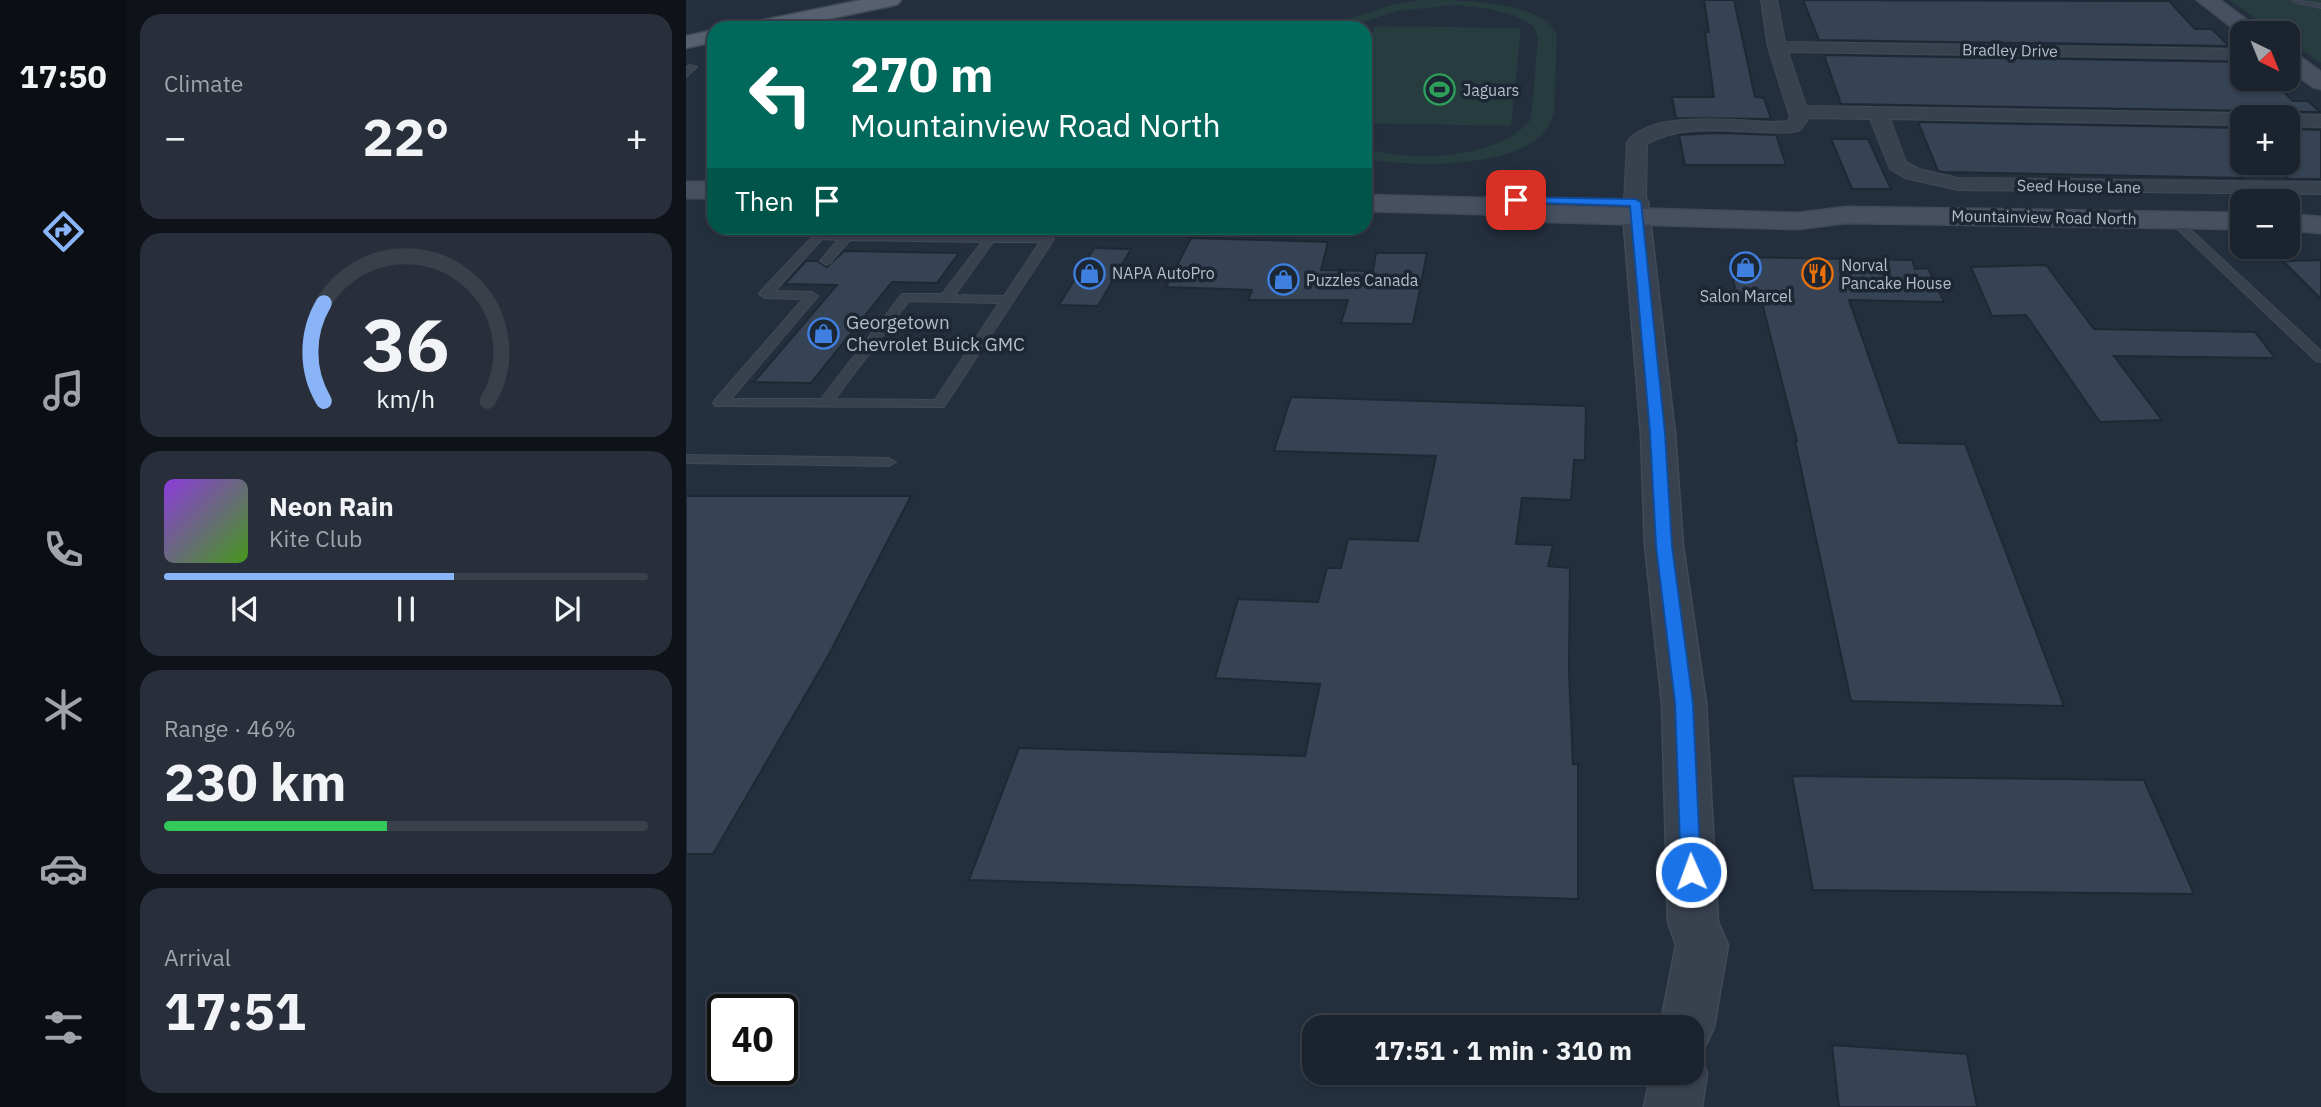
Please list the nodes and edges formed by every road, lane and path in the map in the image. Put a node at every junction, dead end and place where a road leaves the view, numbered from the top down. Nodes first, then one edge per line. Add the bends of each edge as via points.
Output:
1 (891, 0) edge
2 (1769, 0) edge
3 (2207, 0) edge
4 (2297, 0) edge
5 (2321, 6) edge
6 (788, 21) edge
7 (2236, 21) edge
8 (707, 38) edge
9 (686, 42) edge
10 (1777, 47) junction
11 (2230, 54) edge
12 (2300, 67) edge
13 (2321, 82) edge
14 (1798, 112) junction
15 (1878, 113) junction
16 (2230, 120) edge
17 (2300, 120) edge
18 (2321, 121) edge
19 (2321, 188) edge
20 (686, 190) edge
21 (707, 190) edge
22 (1372, 203) edge
23 (1636, 209) junction
24 (2173, 219) junction
25 (2230, 221) edge
26 (2300, 222) edge
27 (2321, 222) edge
28 (827, 235) edge
29 (848, 235) edge
30 (920, 235) edge
31 (990, 238) junction
32 (826, 261) dead end
33 (946, 298) junction
34 (1008, 300) junction
35 (2321, 358) edge
36 (824, 404) junction
37 (686, 459) edge
38 (889, 462) dead end
39 (1690, 1015) edge
40 (1677, 1085) edge
41 (1673, 1107) edge

1 - 6 main road
2 - 10 street
3 - 7 main road
4 - 5 lane
8 - 9 main road
10 - 11 street, Bradley Drive
10 - 14 street
12 - 13 main road
14 - 15 street
14 - 23 street via 1800,117 1793,126 1775,129 1667,128 1645,134 1637,142
15 - 16 street
15 - 19 street, Seed House Lane via 1897,165 1912,174 1958,184
17 - 18 street
20 - 21 main road
22 - 23 main road, Mountainview Road North via 1482,206 1515,213
23 - 24 main road, Mountainview Road North via 1798,221 1846,215
23 - 39 street via 1664,546 1684,703 1693,922 1702,945
24 - 25 main road, Mountainview Road North
24 - 35 lane
26 - 27 main road
28 - 36 lane via 819,236 765,294 803,290 812,296 720,403
29 - 32 lane
30 - 31 lane
31 - 33 lane
31 - 34 lane via 1048,239
33 - 34 lane
33 - 36 lane via 906,297
34 - 36 lane via 939,404
37 - 38 lane
40 - 41 street

